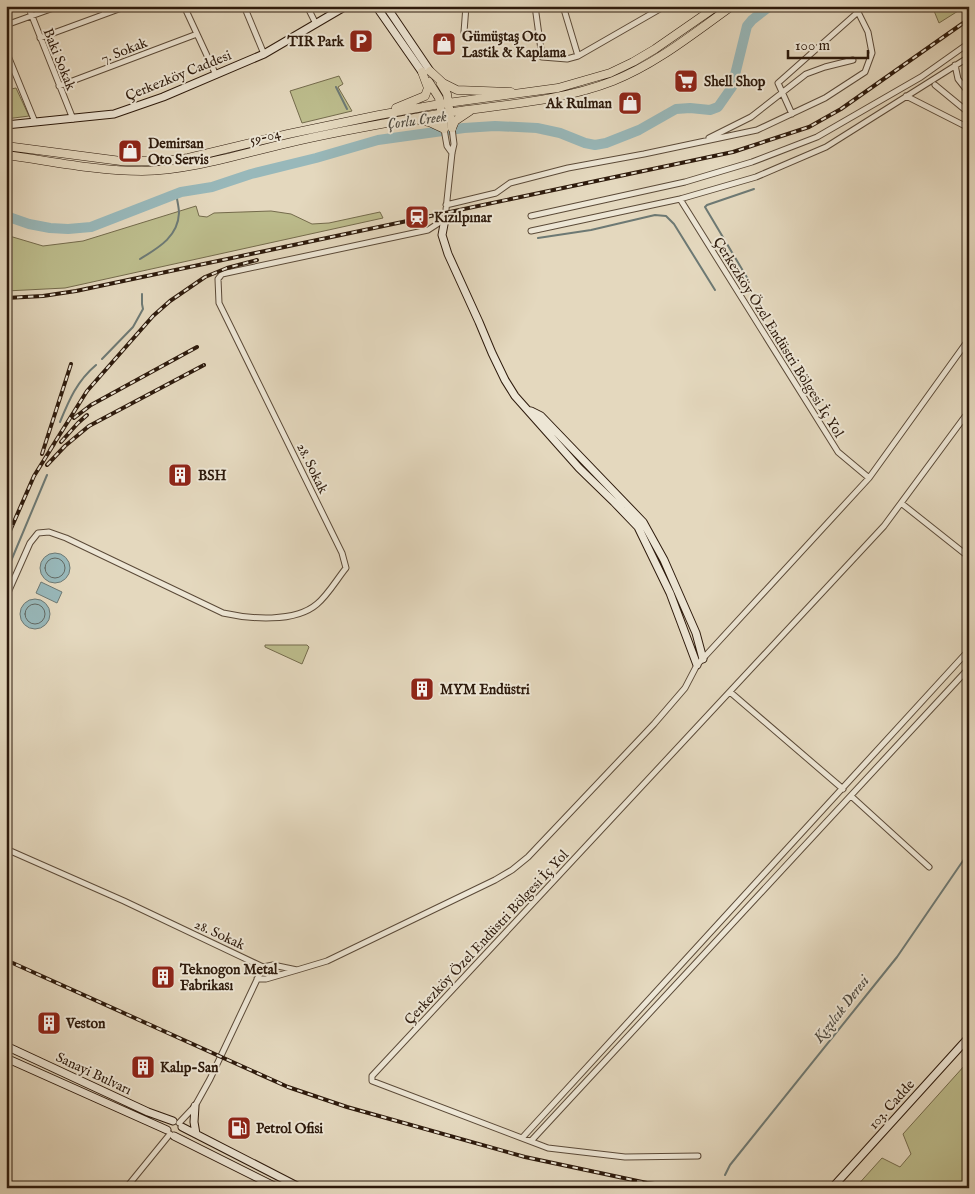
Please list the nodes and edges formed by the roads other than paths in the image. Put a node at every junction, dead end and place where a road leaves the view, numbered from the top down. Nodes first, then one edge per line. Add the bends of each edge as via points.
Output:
1 (28, 6) edge
2 (59, 6) edge
3 (102, 6) edge
4 (128, 6) edge
5 (184, 6) edge
6 (244, 6) edge
7 (307, 6) edge
8 (346, 6) edge
9 (376, 6) edge
10 (386, 6) edge
11 (466, 6) edge
12 (535, 6) edge
13 (563, 6) edge
14 (717, 6) edge
15 (732, 6) edge
16 (855, 6) edge
17 (663, 7) edge
18 (858, 12) junction
19 (105, 14) junction
20 (32, 16) junction
21 (316, 24) junction
22 (6, 25) edge
23 (464, 32) dead end
24 (197, 34) junction
25 (40, 38) junction
26 (969, 43) edge
27 (6, 50) edge
28 (264, 54) junction
29 (578, 56) junction
30 (969, 57) edge
31 (853, 60) dead end
32 (955, 65) junction
33 (430, 71) junction
34 (422, 72) junction
35 (216, 74) junction
36 (59, 86) junction
37 (936, 86) dead end
38 (782, 92) junction
39 (528, 93) junction
40 (969, 93) edge
41 (906, 96) junction
42 (449, 103) junction
43 (440, 104) junction
44 (474, 109) junction
45 (450, 112) junction
46 (379, 114) junction
47 (441, 114) junction
48 (792, 114) junction
49 (969, 114) edge
50 (413, 118) junction
51 (73, 119) junction
52 (34, 122) junction
53 (6, 125) edge
54 (448, 128) junction
55 (969, 128) edge
56 (702, 142) junction
57 (6, 146) edge
58 (452, 153) junction
59 (6, 155) edge
60 (680, 199) junction
61 (446, 205) junction
62 (531, 216) dead end
63 (445, 219) junction
64 (531, 231) dead end
65 (969, 339) edge
66 (969, 411) edge
67 (869, 478) junction
68 (901, 504) junction
69 (969, 557) edge
70 (6, 597) edge
71 (969, 650) edge
72 (700, 662) junction
73 (969, 668) edge
74 (730, 692) junction
75 (843, 788) junction
76 (851, 796) junction
77 (6, 849) edge
78 (929, 867) dead end
79 (262, 967) junction
80 (297, 970) junction
81 (257, 979) junction
82 (969, 1037) edge
83 (6, 1046) edge
84 (6, 1058) edge
85 (196, 1106) junction
86 (178, 1124) junction
87 (170, 1133) junction
88 (196, 1134) junction
89 (522, 1138) junction
90 (531, 1141) junction
91 (698, 1156) dead end
92 (126, 1188) edge
93 (278, 1188) edge
94 (301, 1188) edge
95 (832, 1188) edge

1 - 20 street, Baki Sokak
2 - 20 street
3 - 19 street
4 - 19 street
5 - 24 street
6 - 28 street
7 - 21 street
8 - 21 main road, Çerkezköy Caddesi
9 - 34 main road
10 - 33 main road
11 - 23 street
12 - 29 street via 542,57 567,59
13 - 29 street
14 - 39 main road, 59-04 via 656,49 610,73
15 - 44 main road, 59-04 / 59-04 via 637,70 560,97
16 - 18 street
17 - 29 street
18 - 38 street via 778,83
18 - 48 street via 868,32 872,53 865,72 826,98
19 - 25 street
20 - 22 street
20 - 25 street, Baki Sokak
21 - 28 main road, Çerkezköy Caddesi
24 - 35 street
24 - 36 street, 7. Sokak
25 - 36 street, Baki Sokak
26 - 62 street via 920,77 817,136 752,162 685,182
27 - 52 street
28 - 35 main road, Çerkezköy Caddesi
30 - 32 street
31 - 38 street via 806,74
32 - 40 street via 958,79
32 - 41 street
33 - 39 main road via 457,90
33 - 42 main road via 447,94
34 - 43 main road via 440,98
34 - 46 main road via 428,88 425,96
35 - 51 main road, Çerkezköy Caddesi via 114,114
36 - 51 street, Baki Sokak
37 - 49 street
38 - 48 street
38 - 56 street via 750,117
39 - 42 main road, 59-04
41 - 55 street
41 - 60 street via 826,147 756,176
42 - 43 main road, 59-04
42 - 45 main road
43 - 46 main road, 59-04
43 - 47 main road
44 - 45 main road, 59-04 / 59-04
44 - 54 main road
45 - 47 main road, 59-04 / 59-04
45 - 54 main road
46 - 57 main road, 59-04 via 164,161 121,161
47 - 50 main road, 59-04 / 59-04
47 - 54 main road
48 - 56 street via 757,130
50 - 54 main road
50 - 59 main road, 59-04 / 59-04 via 165,170 120,170
51 - 52 main road, Çerkezköy Caddesi
52 - 53 main road, Çerkezköy Caddesi
54 - 58 street via 454,144
54 - 58 street via 447,146
56 - 61 street via 568,168 510,183 496,193
58 - 61 street
60 - 64 street
60 - 67 street, Çerkezköy Özel Endüstri Bölgesi İç Yol via 838,452
61 - 63 street
63 - 70 street, 28. Sokak via 428,230 222,274 218,279 219,303 342,553 346,568 318,604 292,615 267,618 223,613 49,532 38,533 30,543
63 - 72 main road via 442,235 448,254 514,396 638,527
65 - 67 street
66 - 68 street, Çerkezköy Özel Endüstri Bölgesi İç Yol
67 - 72 street
68 - 69 street
68 - 74 street, Çerkezköy Özel Endüstri Bölgesi İç Yol
71 - 75 street
72 - 80 street via 685,688 654,724 512,870 327,961
73 - 76 street
74 - 75 street
74 - 89 street, Çerkezköy Özel Endüstri Bölgesi İç Yol via 372,1076 372,1081
75 - 89 street
76 - 78 street
76 - 90 street
77 - 79 street, 28. Sokak
79 - 80 street via 274,965
79 - 81 street
80 - 81 street
81 - 85 street
82 - 95 main road, 103. Cadde
83 - 86 main road, Sanayi Bulvarı
84 - 87 main road, Sanayi Bulvarı
85 - 86 street
85 - 88 main road
86 - 87 main road via 169,1124
86 - 87 main road via 181,1132
86 - 88 main road, Sanayi Bulvarı
87 - 92 street
87 - 93 main road, Sanayi Bulvarı
88 - 94 main road, Sanayi Bulvarı
89 - 90 street, Çerkezköy Özel Endüstri Bölgesi İç Yol
90 - 91 street, Çerkezköy Özel Endüstri Bölgesi İç Yol via 548,1148 625,1158

